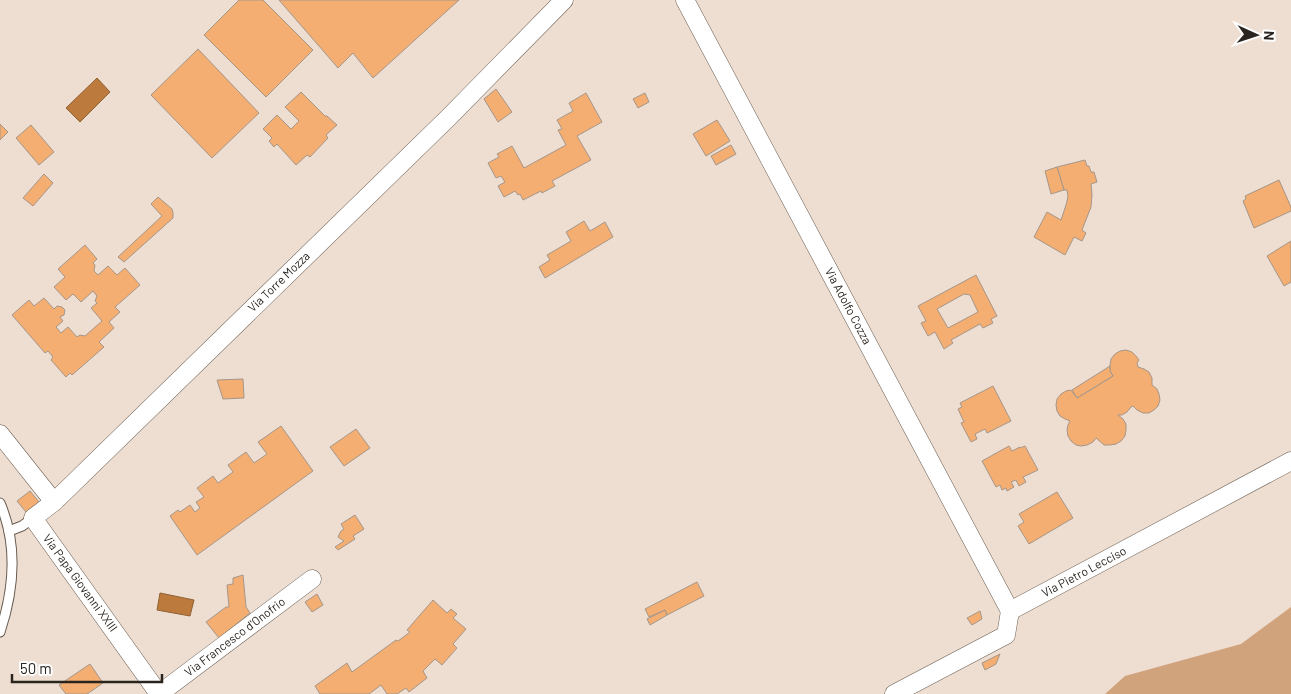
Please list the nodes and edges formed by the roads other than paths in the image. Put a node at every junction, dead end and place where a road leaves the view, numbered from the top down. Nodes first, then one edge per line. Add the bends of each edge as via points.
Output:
1 (564, 0) edge
2 (685, 0) edge
3 (0, 434) edge
4 (1291, 461) edge
5 (54, 502) junction
6 (0, 503) edge
7 (33, 518) junction
8 (9, 531) junction
9 (312, 579) dead end
10 (1010, 611) junction
11 (0, 632) edge
12 (166, 692) edge
13 (894, 694) edge

1 - 5 street, Via Torre Mozza via 449,117
2 - 10 street, Via Adolfo Cozza
3 - 5 street
4 - 10 street, Via Pietro Lecciso
5 - 7 street
6 - 8 lane
7 - 8 lane
7 - 12 street, Via Papa Giovanni XXIII
8 - 11 lane via 12,582
9 - 12 street, Via Francesco d'Onofrio
10 - 13 street via 1006,635

